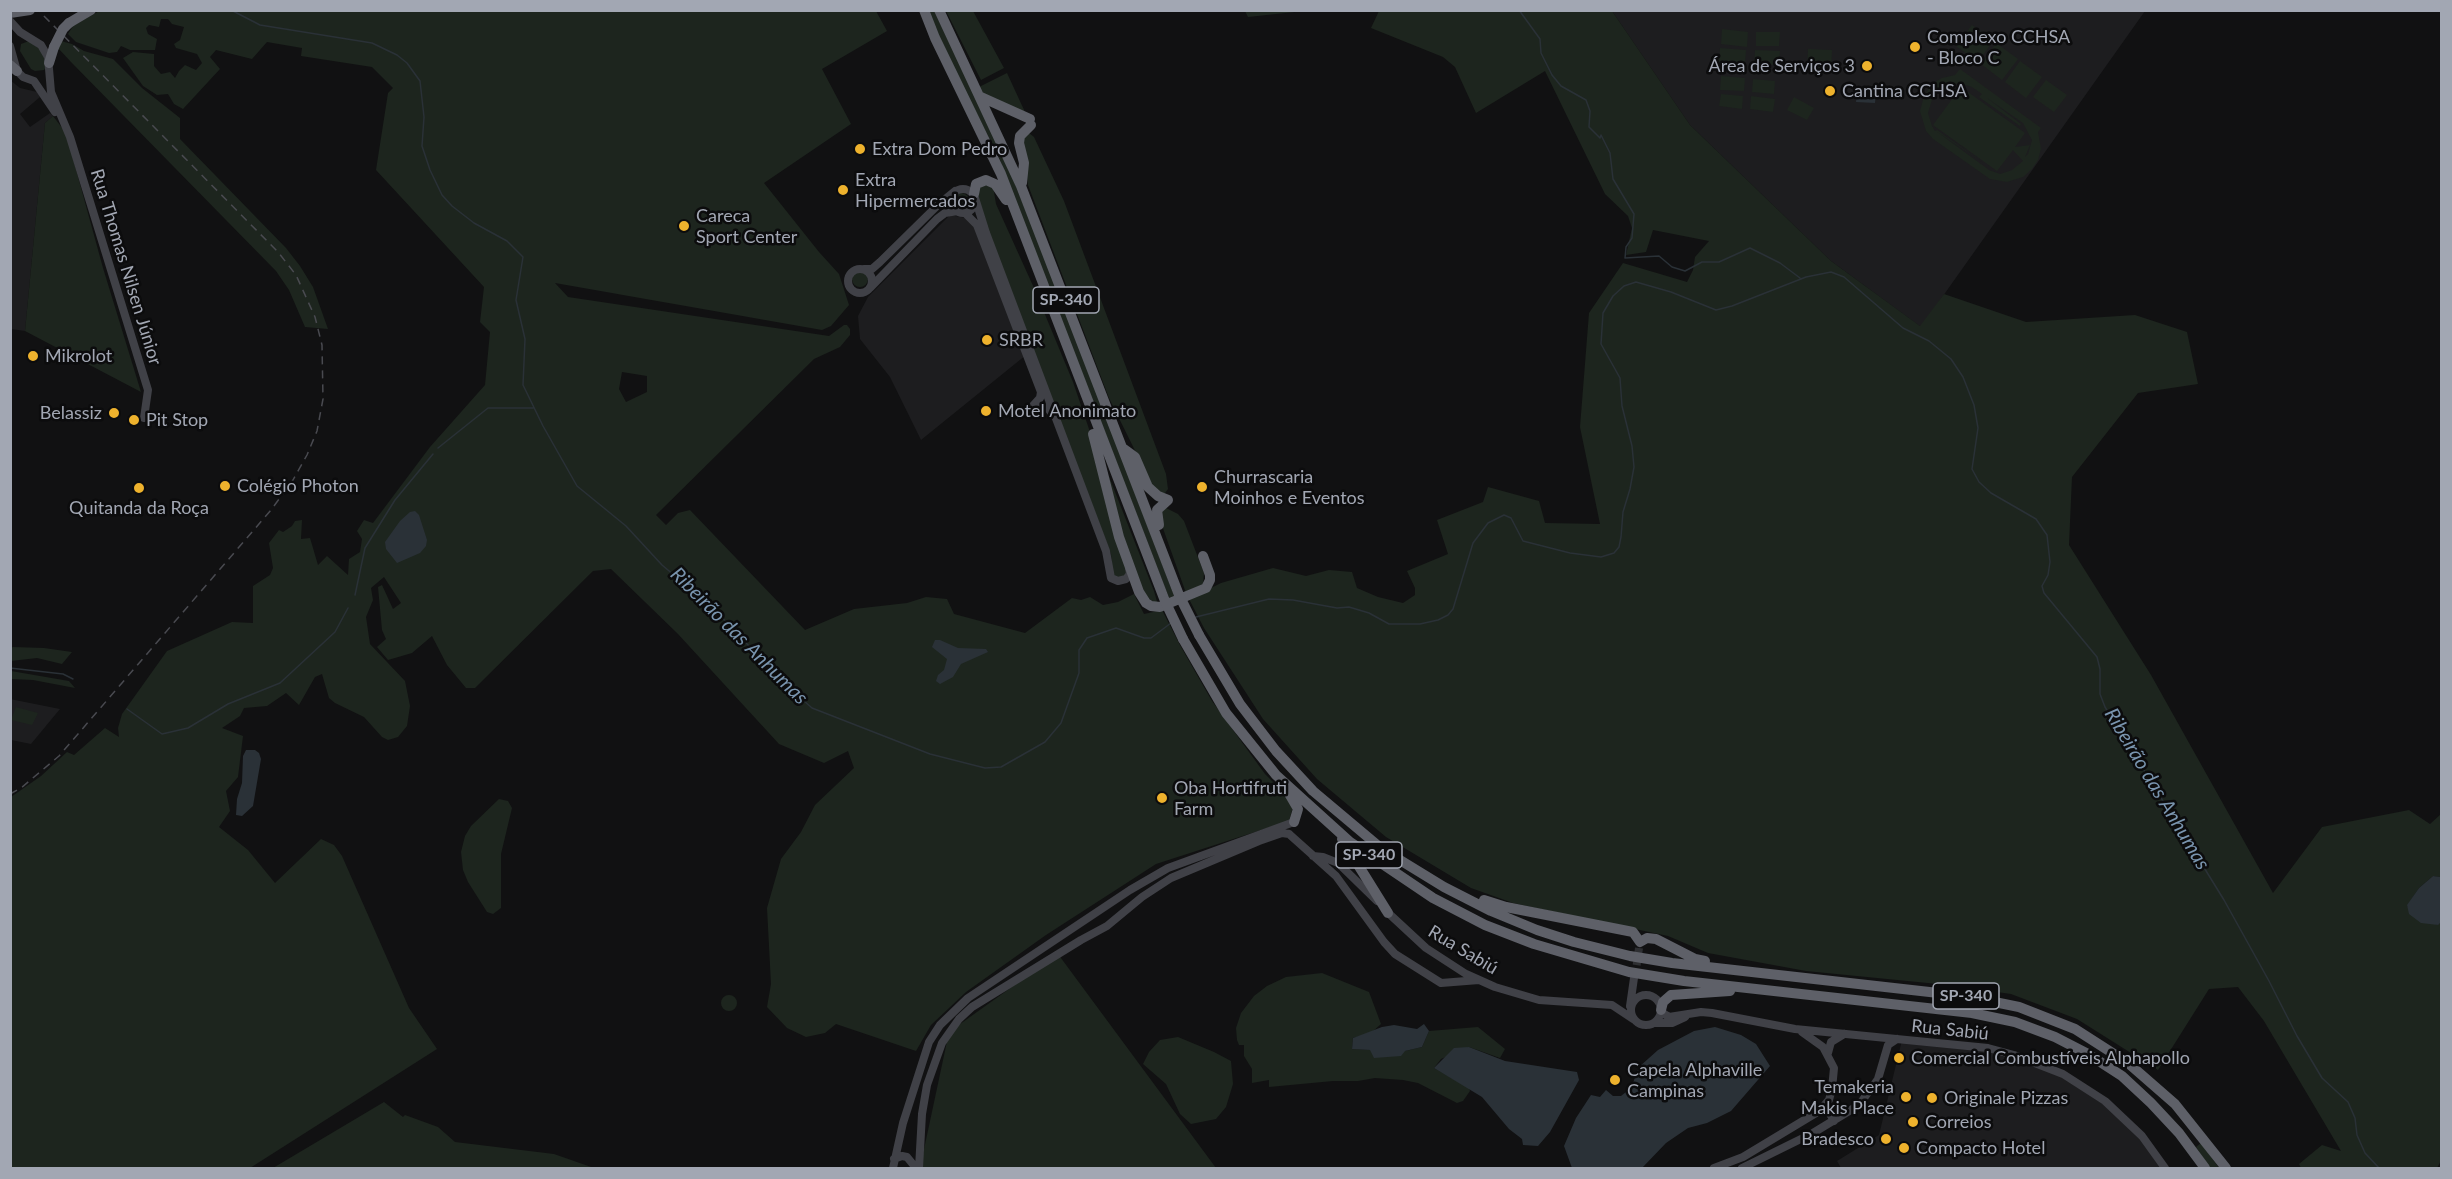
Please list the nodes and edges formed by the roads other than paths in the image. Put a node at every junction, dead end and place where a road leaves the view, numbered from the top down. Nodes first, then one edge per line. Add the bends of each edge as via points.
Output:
1 (30, 10) edge
2 (91, 10) edge
3 (917, 10) edge
4 (924, 10) edge
5 (939, 10) edge
6 (10, 13) edge
7 (10, 21) edge
8 (11, 47) edge
9 (49, 67) junction
10 (14, 68) edge
11 (949, 68) junction
12 (34, 81) junction
13 (981, 97) junction
14 (66, 128) junction
15 (1021, 186) junction
16 (955, 191) junction
17 (974, 196) junction
18 (961, 212) junction
19 (864, 269) junction
20 (870, 288) junction
21 (1046, 294) junction
22 (1073, 365) junction
23 (144, 418) dead end
24 (1061, 431) junction
25 (1124, 448) junction
26 (1156, 533) junction
27 (1122, 547) junction
28 (1203, 556) dead end
29 (1276, 775) junction
30 (1294, 822) junction
31 (1331, 825) junction
32 (1289, 834) junction
33 (1313, 856) junction
34 (1179, 862) junction
35 (1407, 866) junction
36 (1158, 886) junction
37 (1388, 913) junction
38 (1761, 972) junction
39 (1480, 980) junction
40 (1814, 994) junction
41 (1647, 995) junction
42 (1630, 1008) junction
43 (1661, 1011) junction
44 (1691, 1013) junction
45 (1633, 1019) junction
46 (1654, 1023) junction
47 (1795, 1029) junction
48 (1845, 1034) junction
49 (1869, 1037) junction
50 (1897, 1040) junction
51 (1828, 1053) junction
52 (1883, 1061) junction
53 (1821, 1109) junction
54 (1834, 1121) junction
55 (894, 1159) junction
56 (892, 1168) edge
57 (918, 1168) edge
58 (1714, 1168) edge
59 (1742, 1168) edge
60 (2165, 1168) edge
61 (2205, 1168) edge
62 (2226, 1168) edge

1 - 6 highway
2 - 9 highway, bridge via 63,29
3 - 11 highway
4 - 11 highway, SP-340
5 - 13 highway, SP-340
7 - 9 main road, Rua Thomas Nilsen Júnior via 41,45
8 - 10 main road, Rua Thomas Nilsen Júnior
9 - 12 main road via 45,77
9 - 14 main road, Rua Thomas Nilsen Júnior via 51,92
10 - 12 main road, Rua Thomas Nilsen Júnior
11 - 21 highway, SP-340 via 1001,174
12 - 14 main road, Rua Thomas Nilsen Júnior
13 - 15 highway, SP-340
13 - 15 highway via 1031,122 1020,136 1024,163
14 - 23 main road, Rua Thomas Nilsen Júnior via 148,390
15 - 25 highway, SP-340
16 - 17 main road via 963,188
16 - 18 main road via 951,202
16 - 19 main road via 880,262
17 - 18 main road via 974,206
17 - 21 highway via 975,185 980,181 991,181 1000,190
17 - 24 main road
18 - 20 main road via 945,213 937,219
18 - 24 main road via 977,225 1041,392 1030,409 1038,405 1047,407
19 - 20 main road via 872,279
19 - 20 main road via 853,271 849,283 858,292
21 - 22 highway, SP-340
22 - 27 highway
22 - 29 highway, SP-340, bridge via 1183,639 1226,713
24 - 27 main road via 1106,551 1111,578 1119,581 1130,574
25 - 26 highway, SP-340
25 - 26 highway via 1135,457 1148,488 1168,500 1157,510
26 - 35 highway, SP-340, bridge via 1179,595 1240,704 1305,783 1358,830
27 - 28 highway via 1143,598 1156,607 1206,588 1210,575
29 - 30 highway via 1298,809
29 - 31 highway, SP-340
30 - 32 main road
30 - 34 main road
31 - 37 highway
31 - 40 highway, SP-340 via 1433,898 1534,945 1629,972
32 - 33 main road
32 - 36 main road via 1278,834 1221,856
33 - 37 main road, Rua Sabiú via 1338,863
33 - 39 main road via 1336,876 1395,954 1441,983
34 - 36 main road via 1178,870
34 - 55 main road via 1120,897 952,1012 929,1042
35 - 38 highway, SP-340 via 1491,911 1574,942 1672,963
35 - 38 highway via 1491,904 1633,932 1639,945 1651,938 1695,959
36 - 57 main road via 1107,926 972,1007 954,1025 936,1057 927,1085
37 - 39 main road, Rua Sabiú via 1426,948
38 - 62 highway, SP-340 via 1996,1001 2075,1029 2128,1063 2175,1104
39 - 45 main road, Rua Sabiú via 1539,1000 1612,1005
40 - 43 highway via 1682,993 1667,998
40 - 61 highway, SP-340 via 1972,1013 2015,1022 2055,1037 2122,1076 2179,1133
41 - 42 main road via 1638,997
41 - 42 main road via 1634,979
41 - 43 main road via 1655,998
42 - 45 main road
43 - 44 main road, Rua Sabiú via 1669,1017
43 - 46 main road
44 - 46 main road, Rua Sabiú via 1672,1023
44 - 47 main road, Rua Sabiú via 1712,1012
45 - 46 main road via 1643,1026
47 - 48 main road, Rua Sabiú
47 - 51 main road via 1816,1040
48 - 49 main road, Rua Sabiú
48 - 51 main road via 1831,1042
49 - 50 main road, Rua Sabiú
49 - 52 main road via 1882,1047
50 - 52 main road via 1888,1045
50 - 60 main road, Rua Sabiú via 1989,1048 2063,1074 2123,1115
51 - 53 main road via 1834,1068 1833,1081 1829,1100
52 - 54 main road via 1878,1079 1865,1099
53 - 54 main road
53 - 58 main road via 1743,1156
54 - 59 main road
55 - 56 main road
55 - 57 main road via 907,1157

